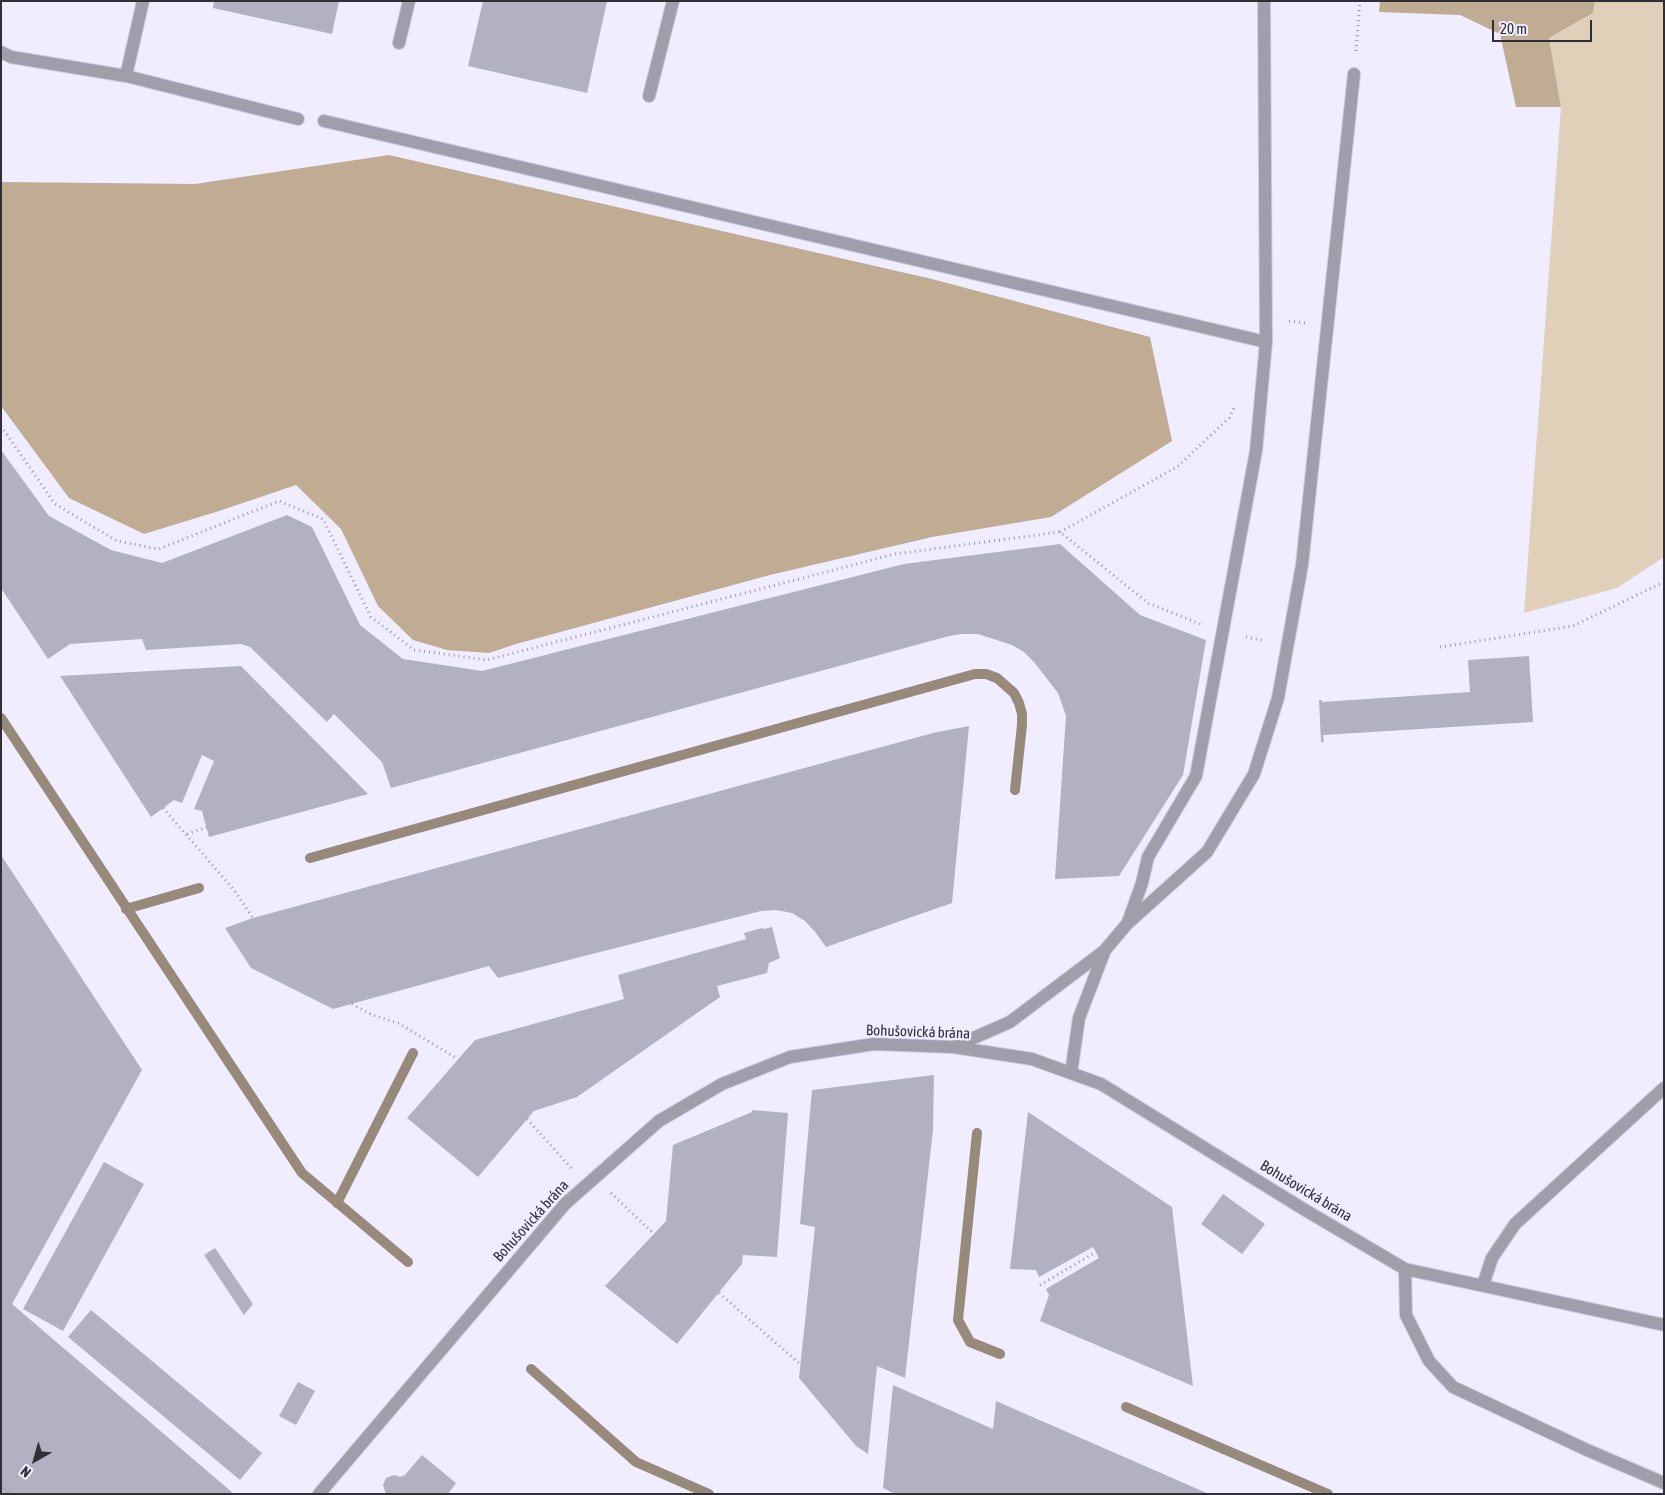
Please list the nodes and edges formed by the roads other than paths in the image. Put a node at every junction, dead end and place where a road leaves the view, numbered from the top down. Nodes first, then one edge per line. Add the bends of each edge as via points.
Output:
1 (143, 1) edge
2 (409, 1) edge
3 (673, 1) edge
4 (1264, 1) edge
5 (399, 43) dead end
6 (1, 52) edge
7 (1354, 74) road end
8 (126, 76) junction
9 (648, 96) dead end
10 (298, 119) dead end
11 (324, 121) dead end
12 (1266, 342) junction
13 (1127, 924) junction
14 (1104, 950) junction
15 (953, 1046) junction
16 (1071, 1073) junction
17 (1664, 1088) edge
18 (1406, 1269) junction
19 (1484, 1285) junction
20 (1664, 1325) edge
21 (1664, 1483) edge
22 (319, 1494) edge

1 - 8 street
2 - 5 street
3 - 9 street
4 - 12 street
6 - 8 street via 11,57
7 - 13 street via 1302,565 1278,698 1254,774 1207,852
8 - 10 street
11 - 12 street
12 - 13 street via 1256,451 1196,776 1148,857
13 - 14 street
14 - 15 street via 1010,1022
14 - 16 street via 1080,1018
15 - 16 street, Bohušovická brána via 1032,1060
15 - 22 street, Bohušovická brána via 874,1044 790,1058 722,1084 660,1121 565,1204
16 - 18 street, Bohušovická brána via 1101,1084
17 - 19 street via 1515,1224 1492,1258
18 - 19 street, Bohušovická brána
18 - 21 street via 1406,1315 1429,1361 1453,1387
19 - 20 street, Bohušovická brána

